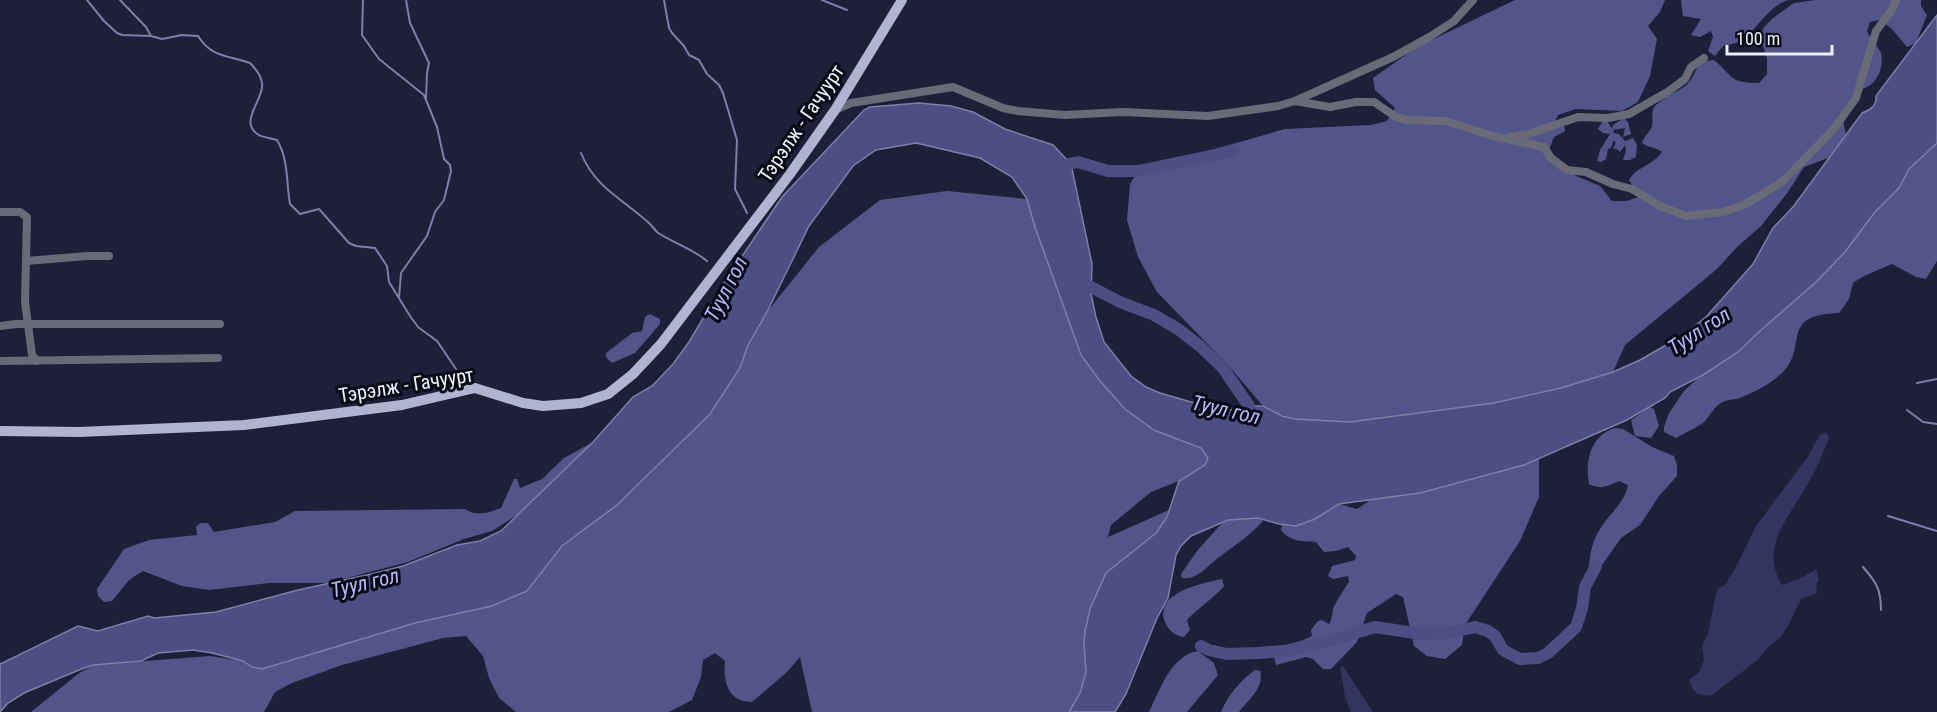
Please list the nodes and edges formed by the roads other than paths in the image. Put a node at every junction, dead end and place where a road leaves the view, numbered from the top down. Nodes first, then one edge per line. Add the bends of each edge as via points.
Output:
1 (902, 0) edge
2 (1473, 0) edge
3 (1896, 0) edge
4 (1704, 58) dead end
5 (1294, 101) junction
6 (835, 110) junction
7 (1504, 138) junction
8 (0, 212) edge
9 (109, 256) dead end
10 (26, 261) junction
11 (27, 324) junction
12 (220, 324) dead end
13 (0, 326) edge
14 (218, 358) dead end
15 (0, 361) edge
16 (37, 361) junction
17 (0, 431) edge

1 - 6 main road, Тэрэлж - Гачуурт
2 - 5 street via 1454,21 1431,36
3 - 7 street via 1876,31 1856,98 1833,130 1782,182 1744,205 1686,216 1632,189 1586,172 1567,170 1544,147
4 - 7 street via 1669,92 1629,114 1578,117
5 - 6 street via 1209,117 1122,112 1065,115 1003,108 953,87 851,103
5 - 7 street via 1330,107 1374,102 1396,117 1446,121
6 - 17 main road, Тэрэлж - Гачуурт via 661,344 620,386 598,398 543,406 475,388 402,405 244,425
8 - 10 street via 20,212 27,217
9 - 10 street
10 - 11 street
11 - 12 street
11 - 13 street
11 - 16 street via 32,355
14 - 16 street
15 - 16 street

